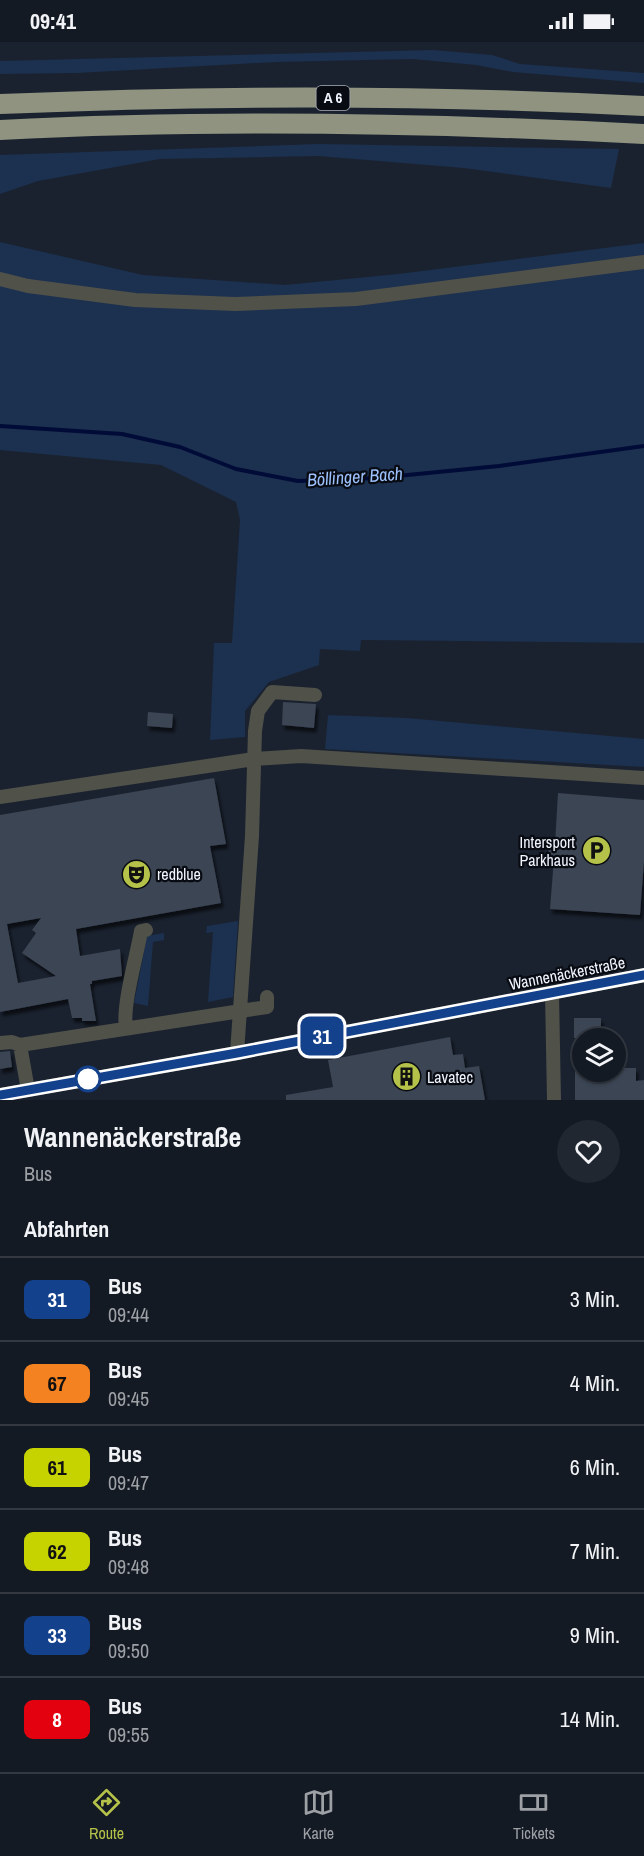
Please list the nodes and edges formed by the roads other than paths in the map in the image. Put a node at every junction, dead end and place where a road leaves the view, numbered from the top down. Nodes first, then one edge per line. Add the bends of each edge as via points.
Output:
1 (0, 104) edge
2 (644, 106) edge
3 (0, 130) edge
4 (644, 134) edge
5 (644, 262) edge
6 (0, 279) edge
7 (315, 695) dead end
8 (254, 759) junction
9 (644, 778) edge
10 (0, 797) edge
11 (146, 930) dead end
12 (644, 975) edge
13 (552, 993) junction
14 (267, 997) dead end
15 (240, 1010) junction
16 (126, 1028) junction
17 (0, 1043) edge
18 (20, 1045) junction
19 (237, 1053) junction
20 (28, 1090) junction
21 (0, 1095) edge
22 (554, 1100) edge

1 - 2 highway, A 6 via 276,98
3 - 4 highway, A 6 via 385,125
5 - 6 street via 356,299 235,304 135,300
7 - 8 street via 272,692 258,711
8 - 9 street via 301,756
8 - 10 street
8 - 15 street
11 - 16 street via 141,931
12 - 13 street, Wannenäckerstraße
13 - 19 street, Wannenäckerstraße
13 - 22 street
14 - 15 street via 267,1007
15 - 16 street
15 - 19 street
16 - 18 street
17 - 18 street
18 - 20 street
19 - 20 street, Wannenäckerstraße
20 - 21 street, Wannenäckerstraße

